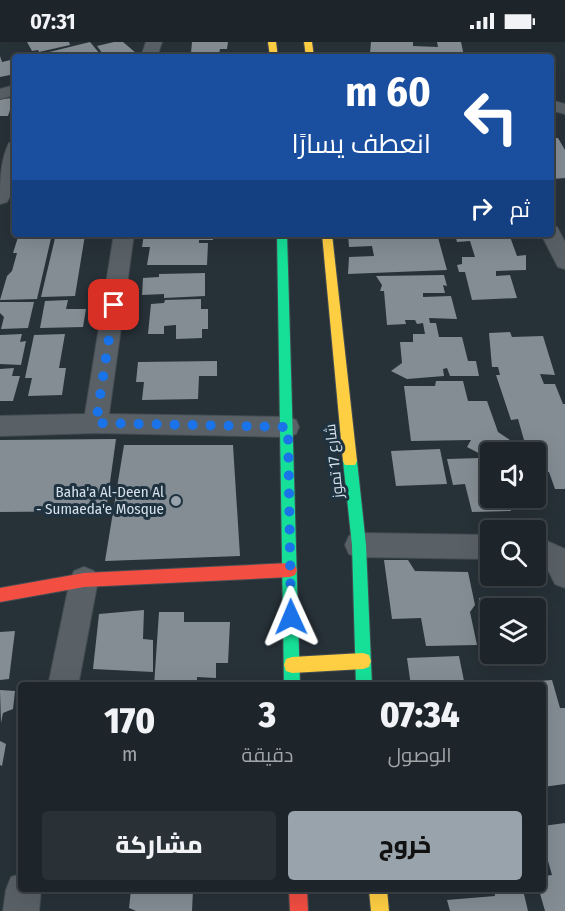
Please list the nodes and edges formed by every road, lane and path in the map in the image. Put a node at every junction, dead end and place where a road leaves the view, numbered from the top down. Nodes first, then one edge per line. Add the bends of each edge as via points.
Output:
1 (12, 157) edge
2 (0, 198) edge
3 (124, 237) edge
4 (282, 237) edge
5 (327, 237) edge
6 (552, 237) edge
7 (565, 262) edge
8 (96, 423) junction
9 (0, 426) edge
10 (288, 427) junction
11 (359, 545) junction
12 (480, 547) edge
13 (546, 553) edge
14 (290, 570) junction
15 (565, 575) edge
16 (84, 580) junction
17 (0, 596) edge
18 (363, 661) junction
19 (292, 664) junction
20 (64, 682) edge
21 (292, 682) edge
22 (364, 682) edge
23 (18, 887) edge
24 (0, 891) edge
25 (24, 892) edge
26 (298, 892) edge
27 (378, 892) edge
28 (21, 911) edge
29 (299, 911) edge
30 (380, 911) edge

1 - 2 street
3 - 8 street
4 - 10 main road
5 - 11 main road, شارع 17 تموز
6 - 7 street
8 - 9 street
8 - 10 street
10 - 14 main road
11 - 12 street
11 - 18 main road, شارع 17 تموز
13 - 15 street via 557,559
14 - 16 main road
14 - 19 main road
16 - 17 main road
16 - 20 street
18 - 19 main road
18 - 22 main road, شارع 17 تموز
19 - 21 main road
23 - 24 street
25 - 28 street
26 - 29 main road
27 - 30 main road

